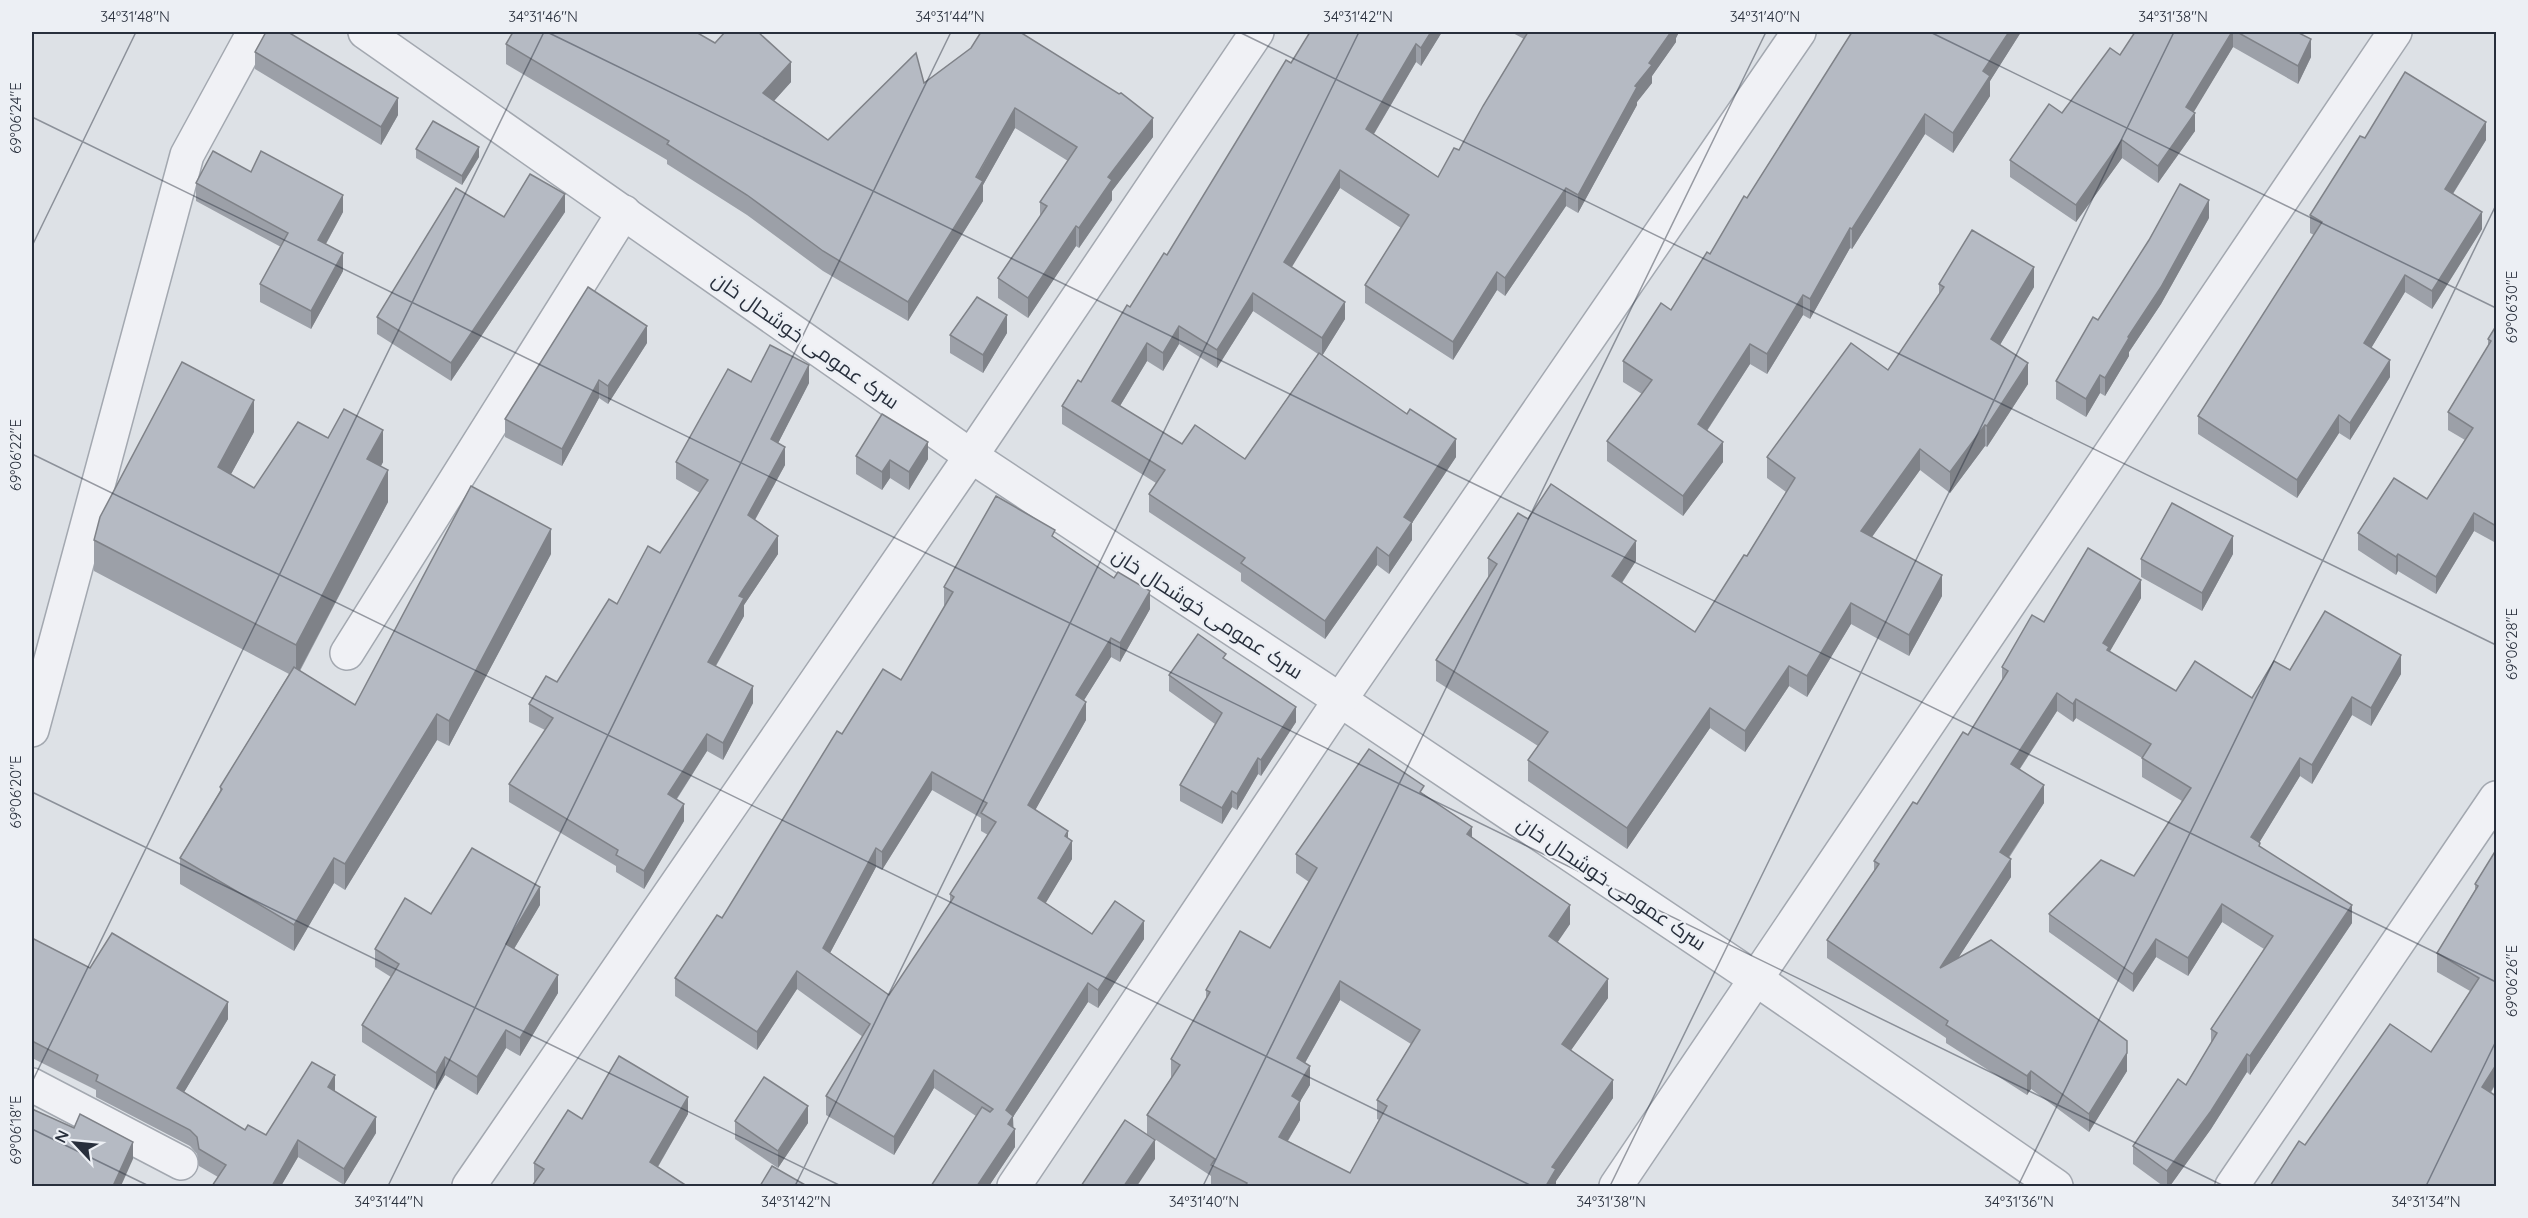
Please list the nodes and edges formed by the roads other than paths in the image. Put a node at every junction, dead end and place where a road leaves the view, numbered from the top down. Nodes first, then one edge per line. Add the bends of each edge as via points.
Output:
1 (254, 32) edge
2 (365, 32) edge
3 (1257, 32) edge
4 (1799, 32) edge
5 (2395, 32) edge
6 (624, 212) junction
7 (971, 456) junction
8 (347, 653) dead end
9 (1340, 700) junction
10 (32, 730) edge
11 (2496, 798) edge
12 (1756, 980) junction
13 (32, 1085) edge
14 (181, 1163) dead end
15 (469, 1186) edge
16 (1014, 1186) edge
17 (1616, 1186) edge
18 (2056, 1186) edge
19 (2232, 1186) edge

1 - 10 street via 187,155
2 - 6 street, سرک عمومی خوشحال خان
3 - 7 street
4 - 9 street
5 - 12 street
6 - 7 street, سرک عمومی خوشحال خان
6 - 8 street
7 - 9 street, سرک عمومی خوشحال خان
7 - 15 street
9 - 12 street, سرک عمومی خوشحال خان
9 - 16 street
11 - 19 street
12 - 17 street
12 - 18 street, سرک عمومی خوشحال خان
13 - 14 street

